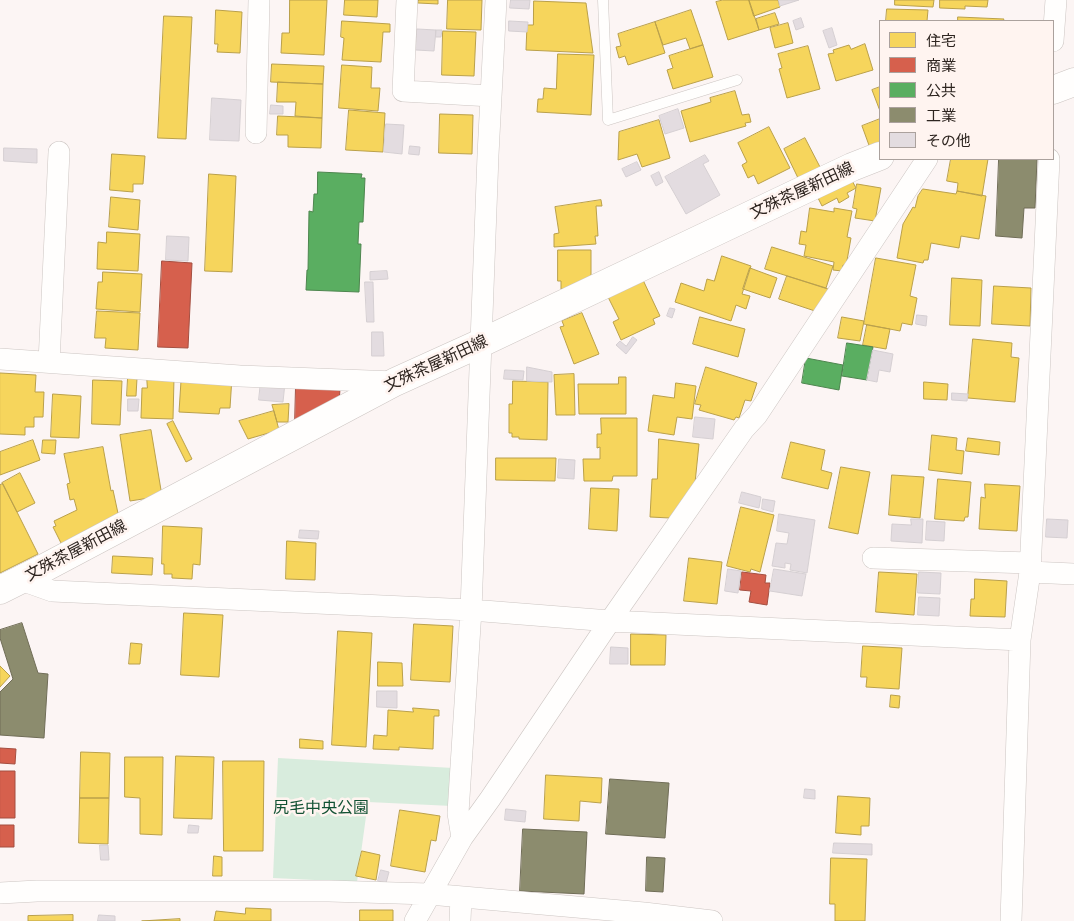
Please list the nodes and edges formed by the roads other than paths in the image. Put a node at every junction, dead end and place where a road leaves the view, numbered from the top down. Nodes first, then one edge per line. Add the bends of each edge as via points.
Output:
1 (259, 0) edge
2 (408, 0) edge
3 (496, 0) edge
4 (603, 0) edge
5 (1056, 0) edge
6 (1054, 28) edge
7 (737, 80) dead end
8 (1074, 82) edge
9 (1054, 90) edge
10 (491, 96) junction
11 (256, 133) dead end
12 (59, 152) dead end
13 (879, 156) edge
14 (925, 160) edge
15 (1049, 160) edge
16 (482, 344) junction
17 (0, 358) edge
18 (49, 362) junction
19 (395, 382) junction
20 (873, 558) dead end
21 (1030, 568) junction
22 (1074, 574) edge
23 (10, 585) edge
24 (471, 610) junction
25 (610, 621) junction
26 (1020, 640) junction
27 (462, 838) junction
28 (0, 893) edge
29 (429, 894) junction
30 (461, 897) junction
31 (415, 921) edge
32 (460, 921) edge
33 (712, 921) edge
34 (1010, 921) edge

1 - 11 street
2 - 10 street via 403,91
3 - 10 street
4 - 7 lane via 608,120
5 - 6 street
8 - 9 main road
10 - 16 street
12 - 18 street
13 - 16 main road, 文殊茶屋新田線
14 - 25 street via 757,415
15 - 21 street
16 - 19 main road, 文殊茶屋新田線
16 - 24 street
17 - 18 street
18 - 19 street via 240,376
19 - 23 main road, 文殊茶屋新田線
20 - 21 street
21 - 22 street
21 - 26 street
23 - 24 street via 52,591
24 - 25 street
24 - 27 street via 458,814
25 - 26 street
25 - 27 street
26 - 34 street
27 - 29 street
28 - 29 street via 329,891
29 - 30 street
29 - 31 street
30 - 32 street
30 - 33 street

